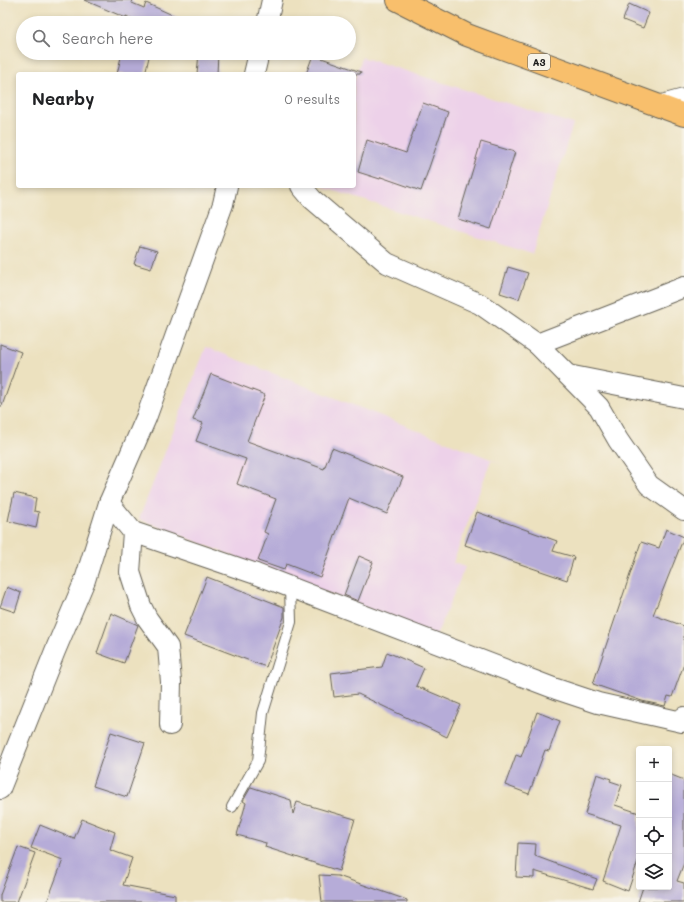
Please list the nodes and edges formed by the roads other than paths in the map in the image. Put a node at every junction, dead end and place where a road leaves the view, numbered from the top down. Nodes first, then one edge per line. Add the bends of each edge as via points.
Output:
1 (272, 0) edge
2 (398, 0) edge
3 (269, 16) edge
4 (257, 60) edge
5 (254, 72) edge
6 (684, 99) edge
7 (658, 106) junction
8 (684, 115) edge
9 (227, 188) edge
10 (303, 188) edge
11 (684, 287) edge
12 (538, 344) junction
13 (568, 375) junction
14 (684, 398) edge
15 (109, 504) junction
16 (684, 510) edge
17 (133, 532) junction
18 (290, 587) junction
19 (684, 717) edge
20 (170, 725) dead end
21 (0, 789) edge
22 (232, 807) dead end

1 - 3 street
2 - 7 highway, A3 via 467,35
4 - 5 street
6 - 7 street
7 - 8 highway, A3
9 - 15 street via 146,418
10 - 12 street via 312,199 387,263 480,304
11 - 12 street
12 - 13 street
13 - 14 street
13 - 16 street via 599,407 649,485
15 - 17 street
15 - 21 street via 85,580
17 - 18 street
17 - 20 street via 130,572 147,618 168,647 171,682
18 - 19 street via 563,692 598,703 682,722
18 - 22 lane via 291,622 263,713 258,761

